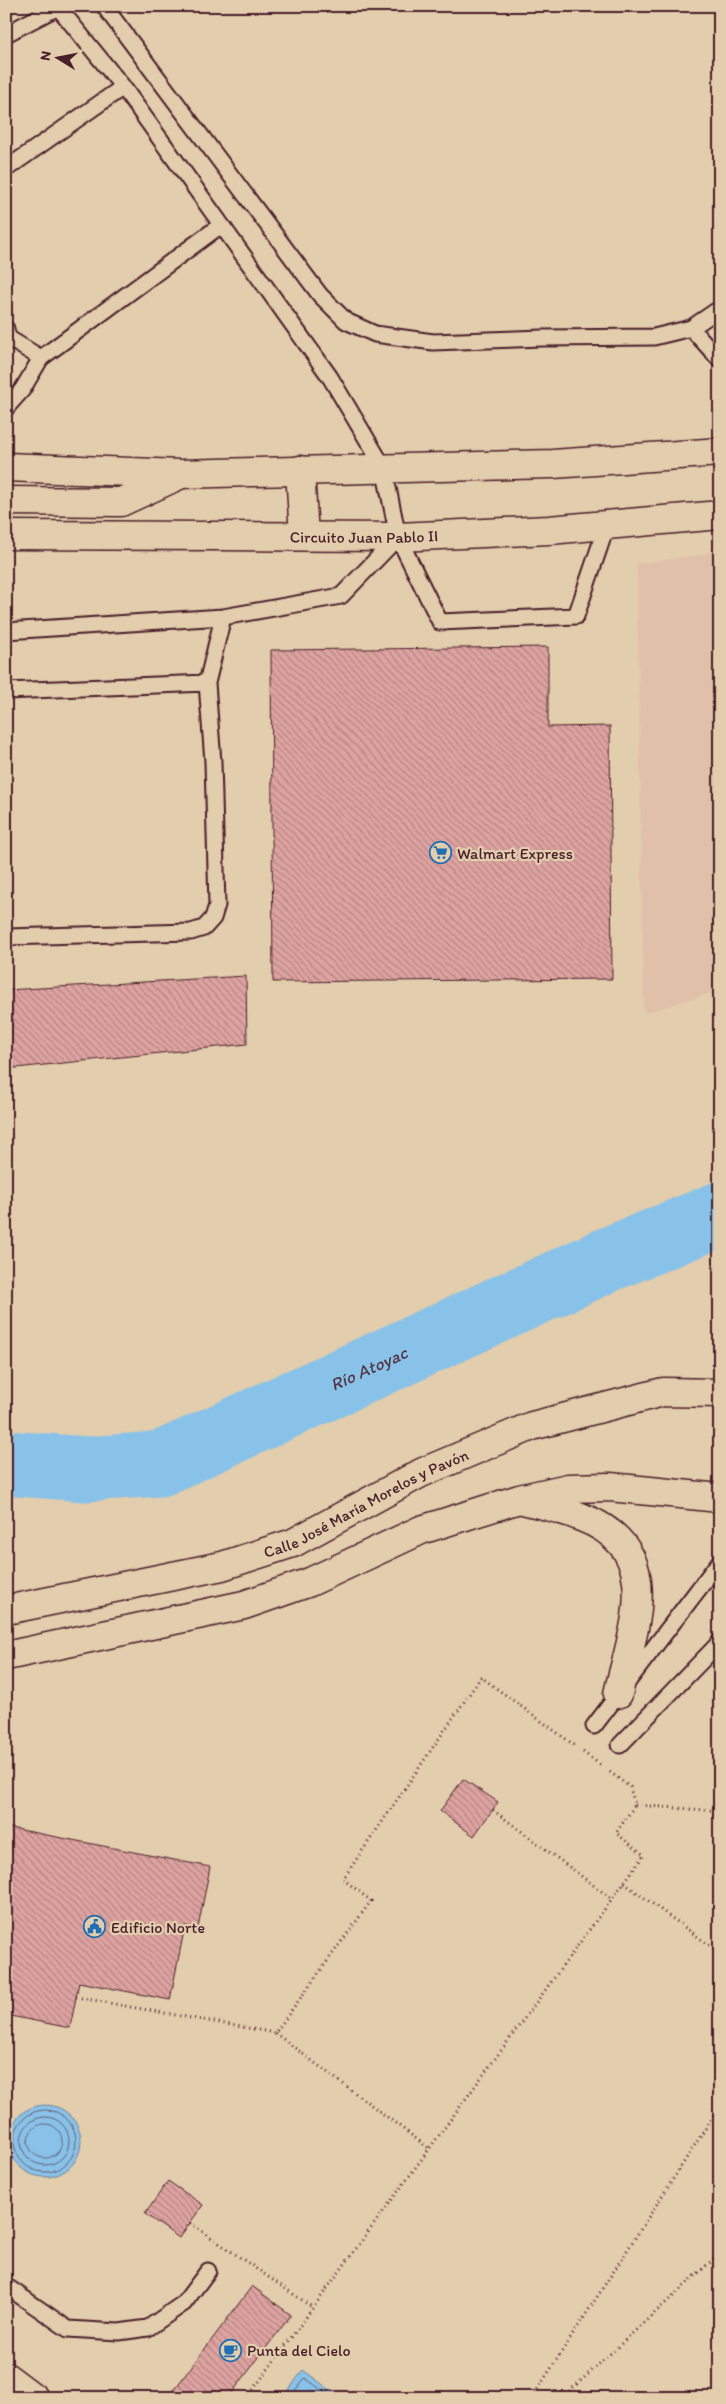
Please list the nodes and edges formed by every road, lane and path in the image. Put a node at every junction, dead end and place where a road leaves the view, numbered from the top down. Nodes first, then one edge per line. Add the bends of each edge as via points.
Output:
1 (104, 6) edge
2 (59, 7) edge
3 (6, 34) edge
4 (123, 87) junction
5 (6, 169) edge
6 (221, 225) junction
7 (720, 311) edge
8 (691, 328) junction
9 (6, 329) edge
10 (41, 358) junction
11 (720, 360) edge
12 (6, 408) edge
13 (720, 452) edge
14 (6, 467) edge
15 (384, 468) junction
16 (300, 470) junction
17 (180, 474) junction
18 (6, 501) edge
19 (720, 515) edge
20 (607, 525) junction
21 (6, 535) edge
22 (304, 536) junction
23 (398, 537) junction
24 (223, 618) junction
25 (6, 631) edge
26 (207, 682) junction
27 (6, 691) edge
28 (6, 938) edge
29 (720, 1393) edge
30 (720, 1498) edge
31 (519, 1499) junction
32 (720, 1561) edge
33 (6, 1610) edge
34 (720, 1642) edge
35 (6, 1656) edge
36 (618, 1694) junction
37 (594, 1726) dead end
38 (620, 1745) dead end
39 (635, 1805) junction
40 (493, 1810) dead end
41 (720, 1811) edge
42 (624, 1883) junction
43 (612, 1899) junction
44 (720, 1953) edge
45 (76, 1996) dead end
46 (275, 2033) junction
47 (720, 2106) edge
48 (430, 2148) junction
49 (190, 2223) dead end
50 (720, 2254) edge
51 (208, 2271) dead end
52 (6, 2286) edge
53 (312, 2307) junction
54 (6, 2377) edge
55 (34, 2398) edge
56 (247, 2398) edge
57 (532, 2398) edge
58 (562, 2398) edge

1 - 8 lane via 320,296 346,321 375,334 432,342 654,337
2 - 3 lane
2 - 4 lane
4 - 5 lane
4 - 6 lane
6 - 10 lane
6 - 15 lane via 330,377
7 - 8 lane
8 - 11 lane
9 - 10 lane via 8,338
10 - 12 lane via 22,390
13 - 15 street via 553,464
14 - 17 street
15 - 16 street
15 - 23 lane
16 - 17 street
16 - 22 street
17 - 18 street via 121,502
19 - 20 street, Circuito Juan Pablo II
20 - 23 street, Circuito Juan Pablo II
20 - 23 lane via 576,616 440,622
21 - 22 street, Circuito Juan Pablo II
22 - 23 street, Circuito Juan Pablo II
23 - 24 lane via 341,596
24 - 25 lane
24 - 26 lane
26 - 27 lane
26 - 28 lane via 216,846 217,905 213,918 204,928 191,932
29 - 33 street, Calle José María Morelos y Pavón via 663,1392 532,1426 420,1473 293,1543 222,1566
30 - 31 street via 610,1487 568,1488
31 - 35 street via 421,1530 310,1582 244,1605
31 - 36 street via 582,1516 603,1527 621,1541 634,1565 638,1608
32 - 36 lane
34 - 38 lane
36 - 37 lane
39 - 41 path
39 - 42 path via 616,1833 644,1855
39 - 46 path via 630,1787 481,1676 343,1879 371,1901
40 - 43 path
42 - 43 path
42 - 44 path
43 - 48 path
45 - 46 path
46 - 48 path
47 - 57 path
48 - 53 path
49 - 53 path
50 - 58 path
51 - 52 lane via 184,2303 148,2328 119,2332 68,2329
53 - 56 path
54 - 55 street

